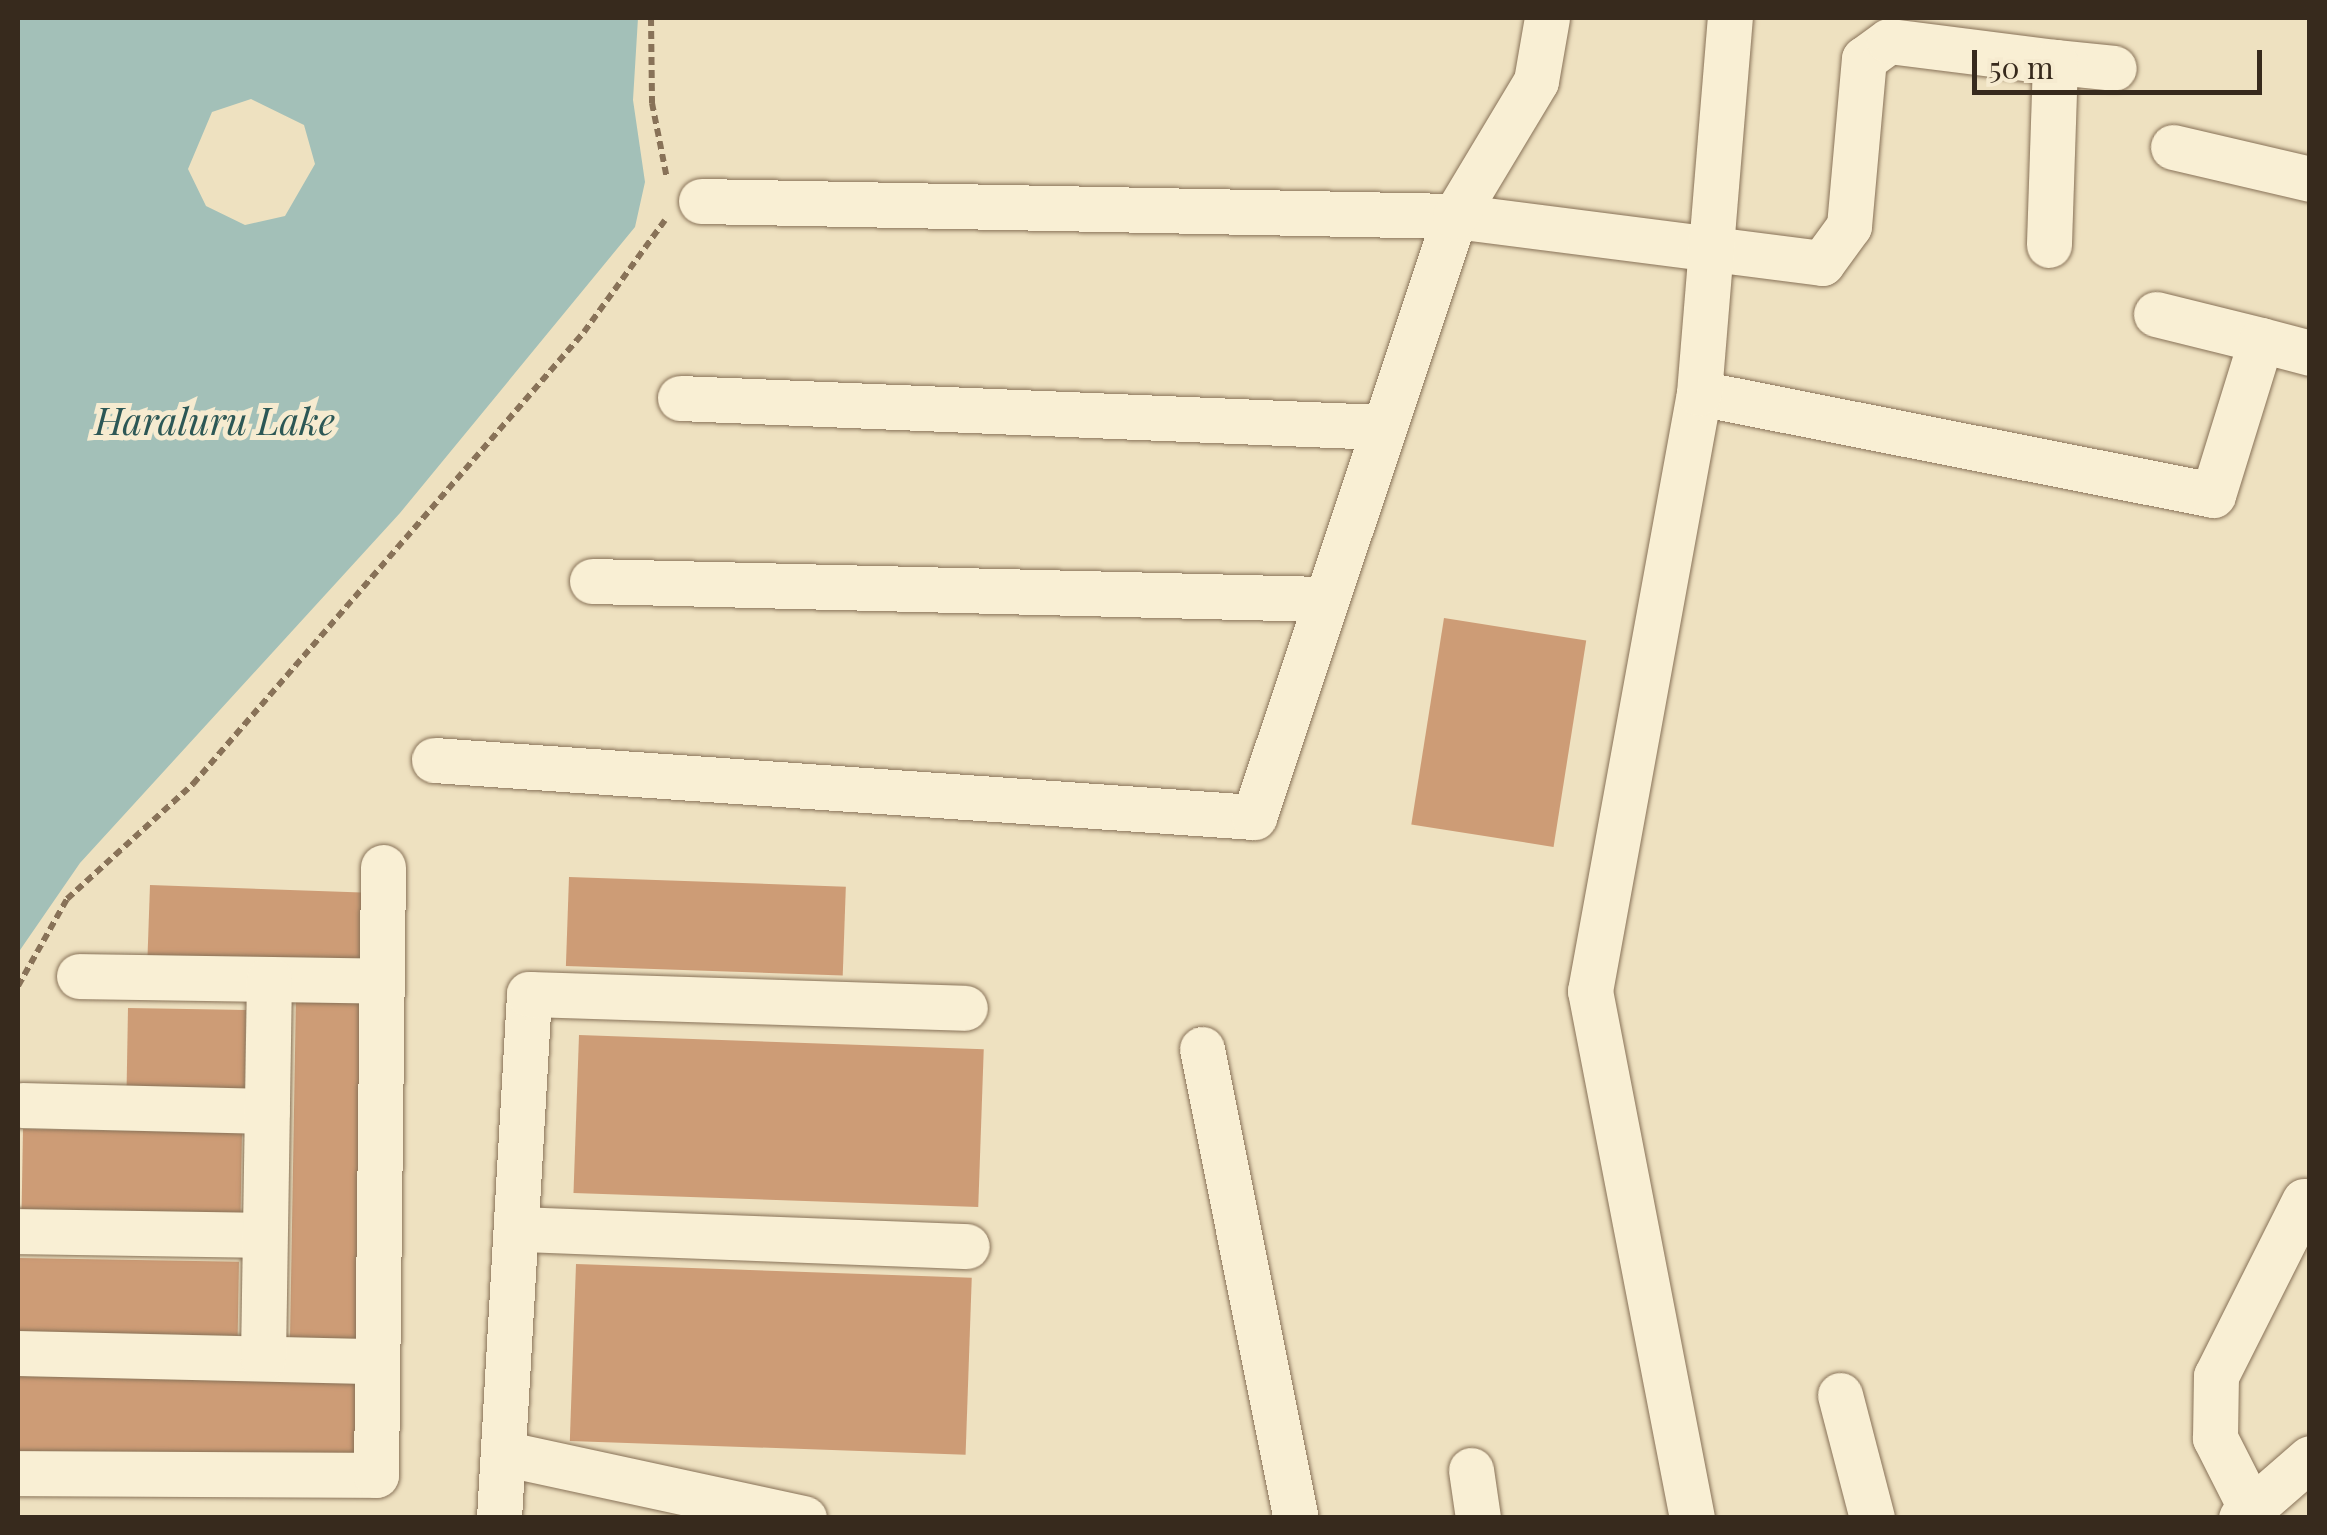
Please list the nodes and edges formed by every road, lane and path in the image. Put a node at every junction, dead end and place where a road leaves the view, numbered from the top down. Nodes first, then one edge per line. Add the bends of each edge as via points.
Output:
1 (651, 18) edge
2 (1546, 18) edge
3 (1730, 18) edge
4 (2055, 62) junction
5 (2114, 68) dead end
6 (2173, 147) dead end
7 (2310, 178) edge
8 (701, 201) dead end
9 (1455, 216) junction
10 (2049, 244) dead end
11 (1716, 248) junction
12 (2156, 314) dead end
13 (2261, 340) junction
14 (2310, 353) edge
15 (1699, 393) junction
16 (680, 398) dead end
17 (1381, 427) junction
18 (592, 580) dead end
19 (1325, 599) junction
20 (434, 760) dead end
21 (383, 867) dead end
22 (79, 976) dead end
23 (270, 979) junction
24 (382, 982) junction
25 (18, 986) edge
26 (965, 1008) dead end
27 (1202, 1050) dead end
28 (22, 1105) dead end
29 (267, 1110) junction
30 (2304, 1201) dead end
31 (520, 1229) junction
32 (18, 1231) edge
33 (264, 1235) junction
34 (967, 1246) dead end
35 (18, 1353) edge
36 (263, 1358) junction
37 (378, 1360) junction
38 (1840, 1395) dead end
39 (508, 1454) junction
40 (2310, 1458) edge
41 (1471, 1470) dead end
42 (18, 1473) edge
43 (2246, 1513) edge
44 (499, 1518) edge
45 (804, 1518) edge
46 (1296, 1518) edge
47 (1478, 1518) edge
48 (1692, 1518) edge
49 (1872, 1518) edge

1 - 25 path via 652,103 672,200 660,236 193,784 67,899
2 - 9 street via 1536,81
3 - 11 street
4 - 5 street
4 - 10 street
4 - 11 street via 1889,41 1864,58 1849,226 1822,263
6 - 7 street
8 - 9 street
9 - 11 street
9 - 17 street
11 - 15 street
12 - 13 street
13 - 14 street
13 - 15 street via 2213,495
15 - 48 street via 1590,992
16 - 17 street
17 - 19 street
18 - 19 street
19 - 20 street via 1254,816
21 - 24 street
22 - 23 street
23 - 24 street
23 - 29 street
24 - 37 street
26 - 31 street via 529,994
27 - 46 street
28 - 29 street
29 - 33 street
30 - 43 street via 2216,1376 2216,1438
31 - 34 street
31 - 39 street
32 - 33 street
33 - 36 street
35 - 36 street
36 - 37 street
37 - 42 street via 376,1476
38 - 49 street
39 - 44 street
39 - 45 street
40 - 43 street
41 - 47 street

